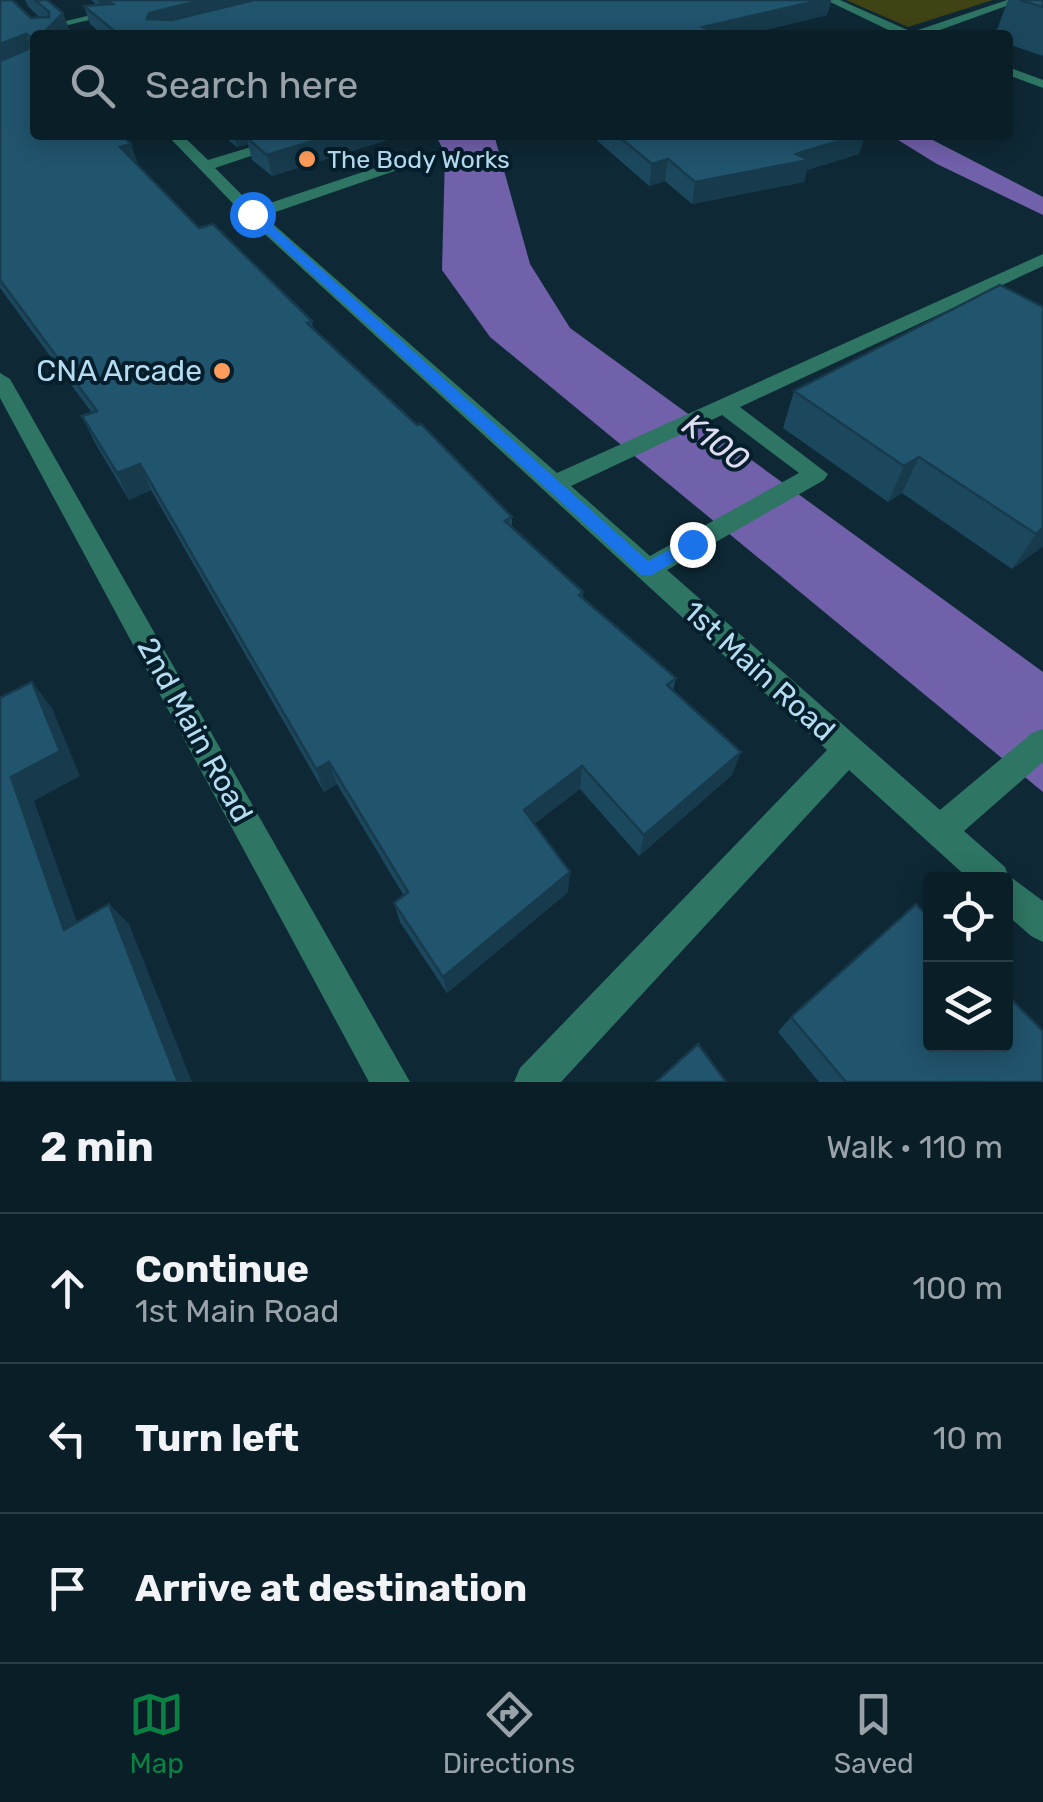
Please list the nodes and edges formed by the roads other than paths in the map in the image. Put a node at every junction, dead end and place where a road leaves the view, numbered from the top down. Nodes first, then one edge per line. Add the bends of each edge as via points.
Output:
1 (168, 0) edge
2 (831, 0) edge
3 (1018, 0) edge
4 (55, 11) edge
5 (68, 22) junction
6 (78, 30) edge
7 (900, 30) edge
8 (927, 30) edge
9 (1013, 73) edge
10 (1043, 84) edge
11 (179, 140) edge
12 (290, 140) edge
13 (208, 166) junction
14 (398, 166) dead end
15 (252, 214) junction
16 (1043, 259) edge
17 (0, 378) edge
18 (724, 406) junction
19 (552, 485) junction
20 (646, 570) junction
21 (1043, 743) edge
22 (846, 750) junction
23 (938, 832) junction
24 (984, 872) edge
25 (1013, 897) edge
26 (1043, 924) edge
27 (390, 1082) edge
28 (534, 1082) edge

1 - 5 street
2 - 7 street
3 - 8 street
4 - 5 street
5 - 6 street
9 - 10 street
11 - 13 street, 1st Main Road
12 - 13 street
13 - 15 street, 1st Main Road
14 - 15 street
15 - 19 street, 1st Main Road
16 - 18 street
17 - 27 street, 2nd Main Road
18 - 19 street
18 - 20 street via 816,474
19 - 20 street, 1st Main Road
20 - 22 street, 1st Main Road
21 - 23 street
22 - 23 street, 1st Main Road
22 - 28 street
23 - 24 street, 1st Main Road
25 - 26 street

